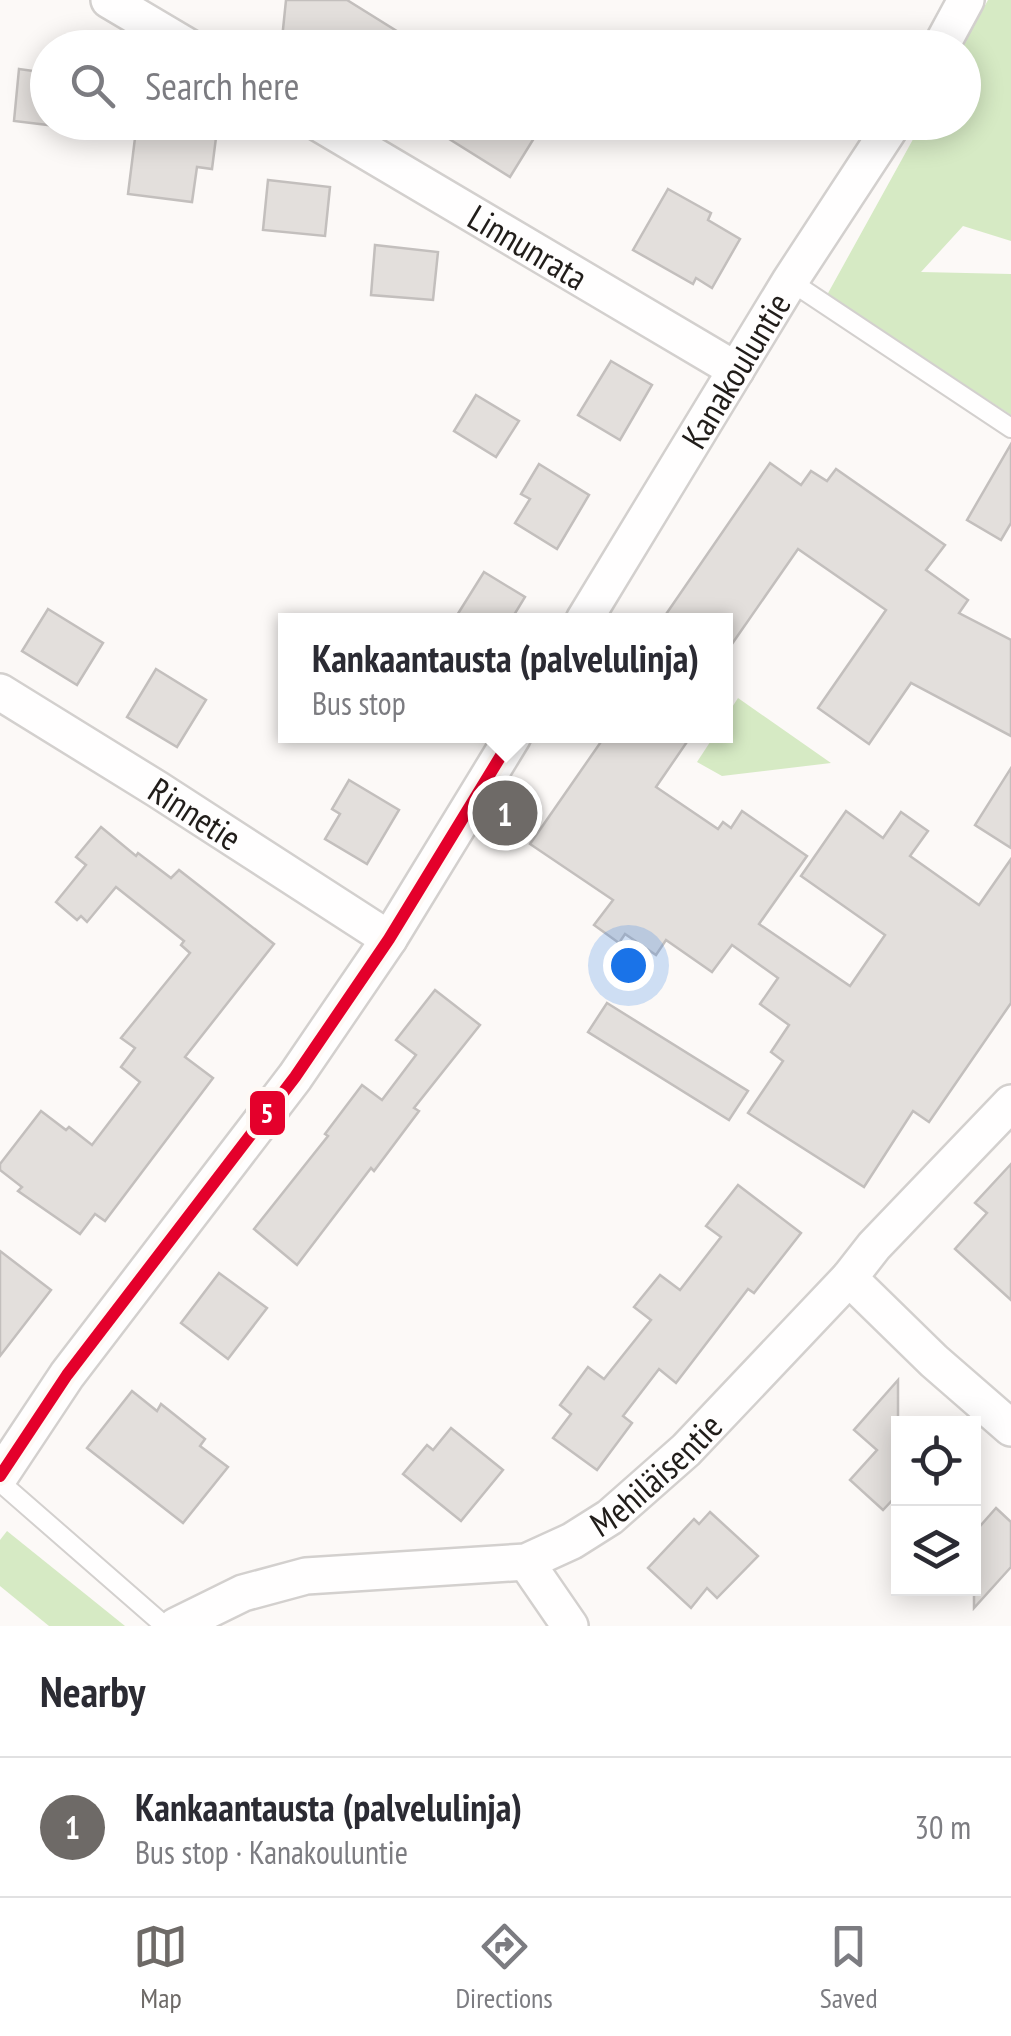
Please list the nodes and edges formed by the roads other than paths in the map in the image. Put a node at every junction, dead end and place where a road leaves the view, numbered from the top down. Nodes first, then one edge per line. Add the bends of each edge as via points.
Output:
1 (109, 0) edge
2 (966, 0) edge
3 (160, 30) edge
4 (950, 30) edge
5 (347, 140) edge
6 (882, 140) edge
7 (790, 282) junction
8 (736, 370) junction
9 (1011, 428) edge
10 (588, 613) edge
11 (0, 692) edge
12 (510, 743) edge
13 (390, 938) junction
14 (1011, 1103) edge
15 (849, 1278) junction
16 (1011, 1428) edge
17 (0, 1479) edge
18 (526, 1562) junction
19 (165, 1626) edge
20 (176, 1626) edge
21 (570, 1626) edge

1 - 3 street
2 - 4 street
5 - 8 street, Linnunrata
6 - 7 street, Kanakouluntie
7 - 8 street, Kanakouluntie
7 - 9 lane
8 - 10 street, Kanakouluntie
11 - 13 street, Rinnetie
12 - 13 street
13 - 17 street via 295,1077 67,1375
14 - 15 street, Mehiläisentie
15 - 16 street
15 - 18 street, Mehiläisentie via 686,1450 610,1517
17 - 19 lane
18 - 20 street, Mehiläisentie via 306,1576 242,1592
18 - 21 street

